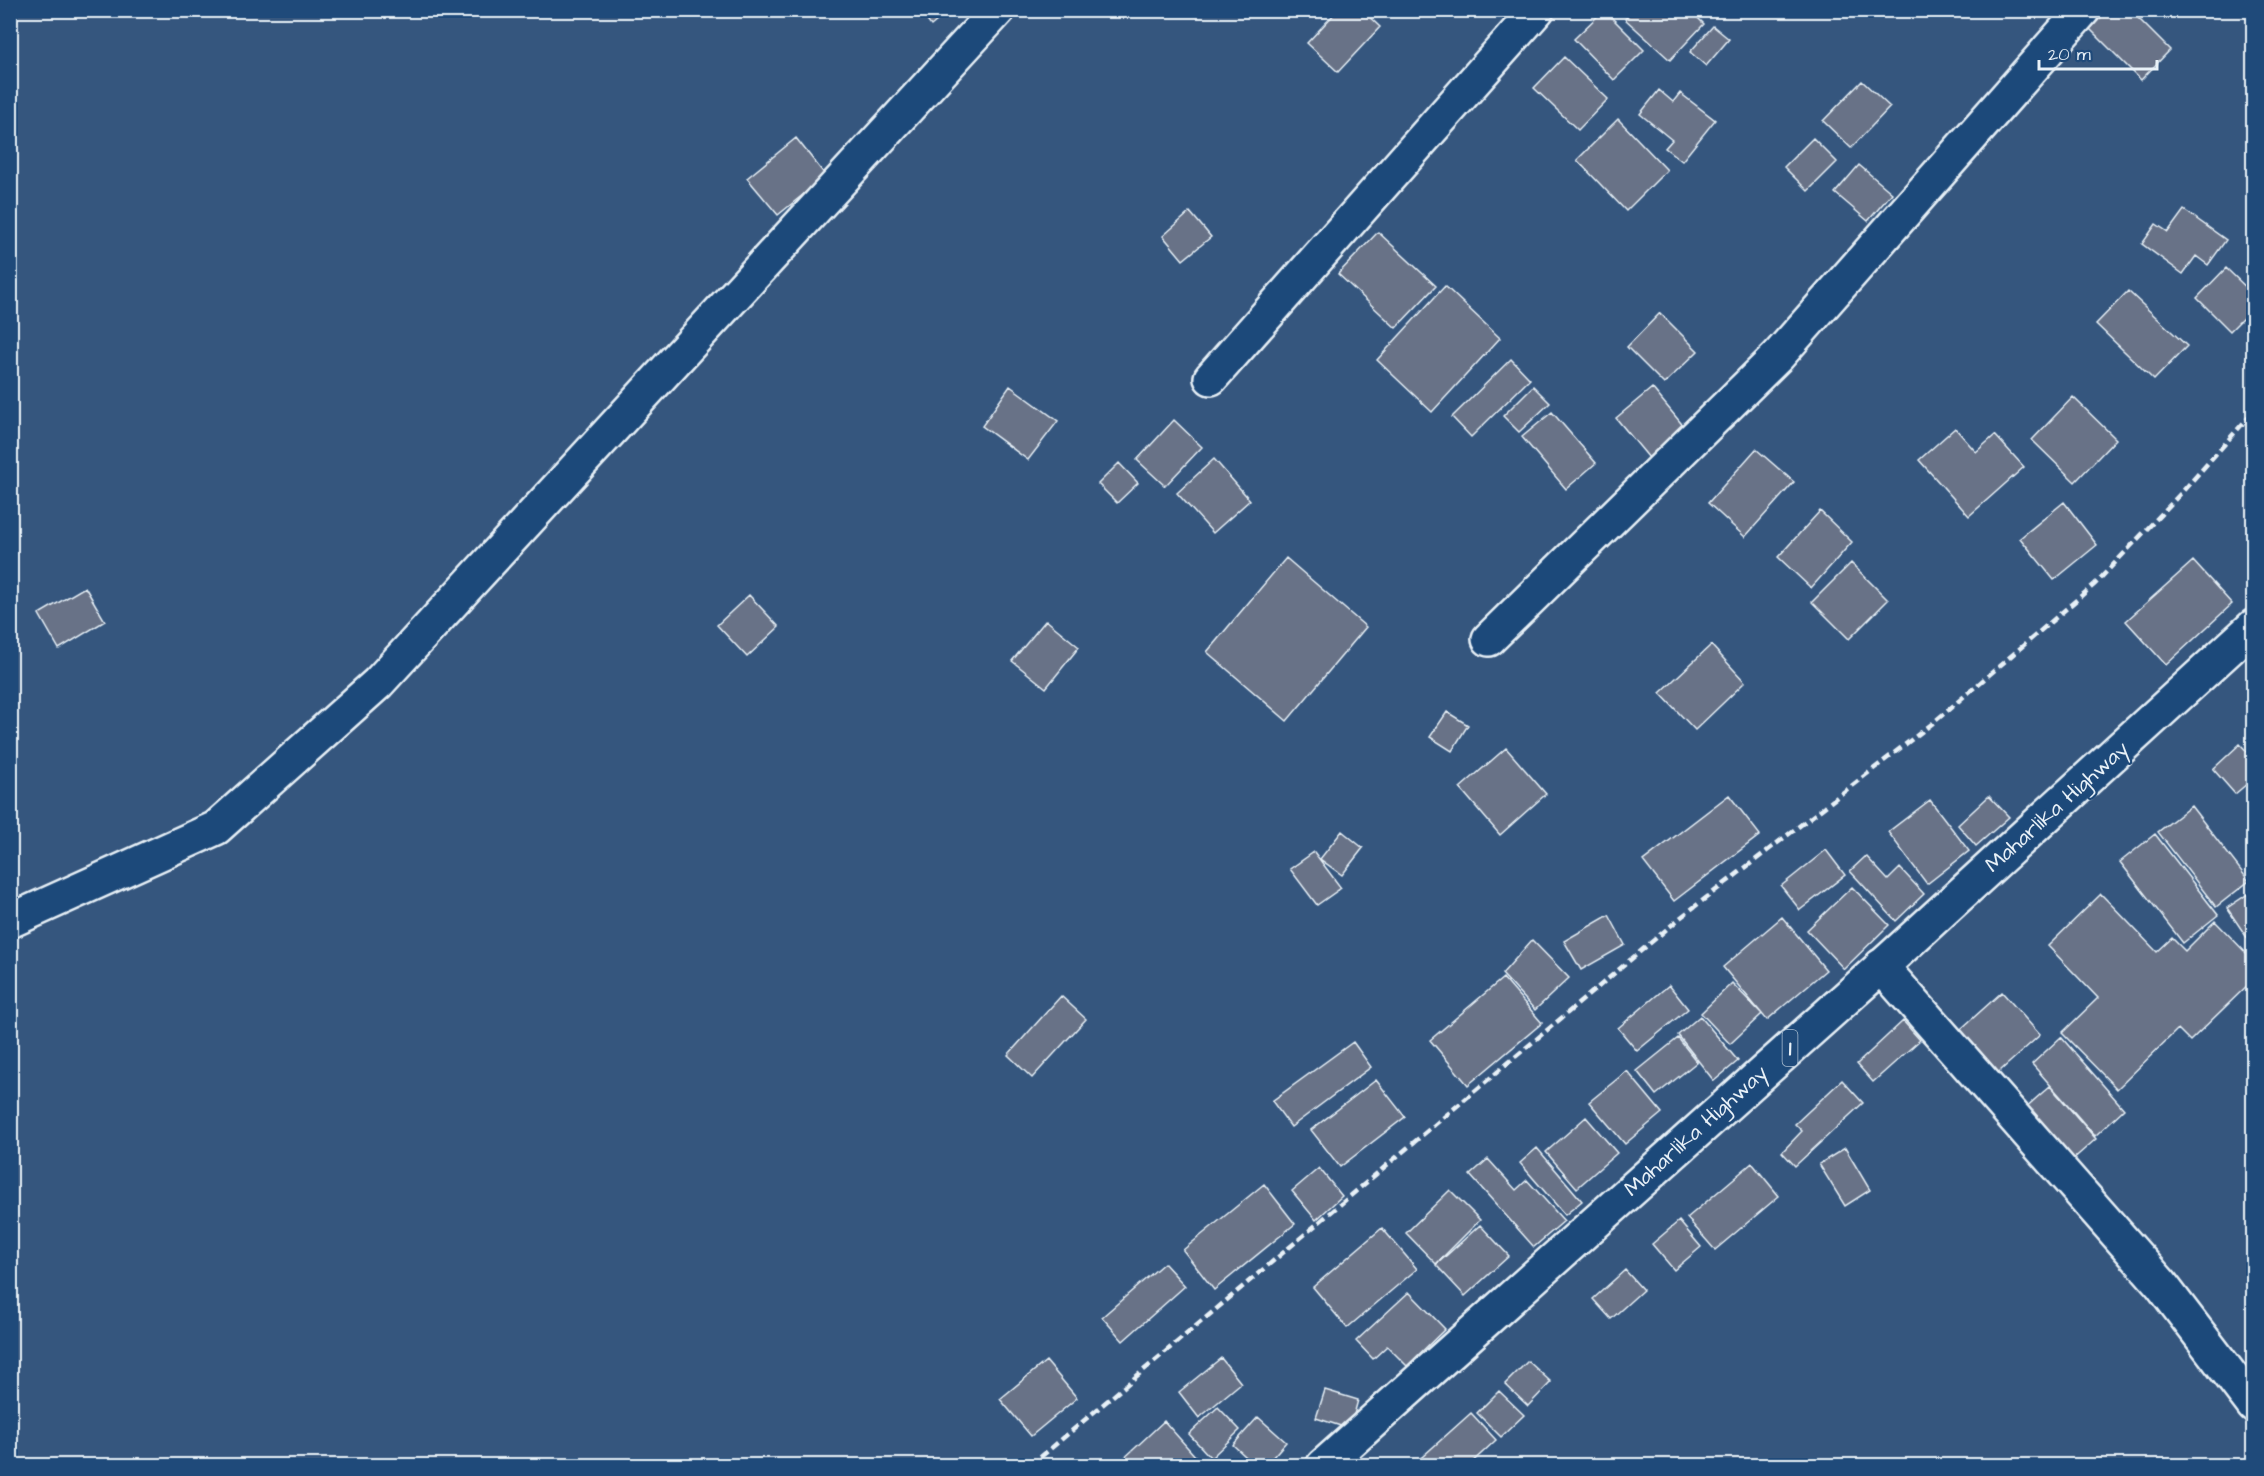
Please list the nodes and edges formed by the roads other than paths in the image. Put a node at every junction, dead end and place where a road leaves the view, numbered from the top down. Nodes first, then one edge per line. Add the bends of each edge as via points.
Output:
1 (998, 10) edge
2 (1537, 10) edge
3 (2083, 10) edge
4 (1211, 378) dead end
5 (2253, 626) edge
6 (1489, 639) dead end
7 (10, 921) edge
8 (1881, 966) junction
9 (2253, 1406) edge
10 (1323, 1466) edge

1 - 7 main road via 378,683 216,828
2 - 4 main road
3 - 6 main road via 1778,356
5 - 8 main road, Maharlika Highway / 1
8 - 9 main road via 2161,1284
8 - 10 main road, Maharlika Highway / 1

